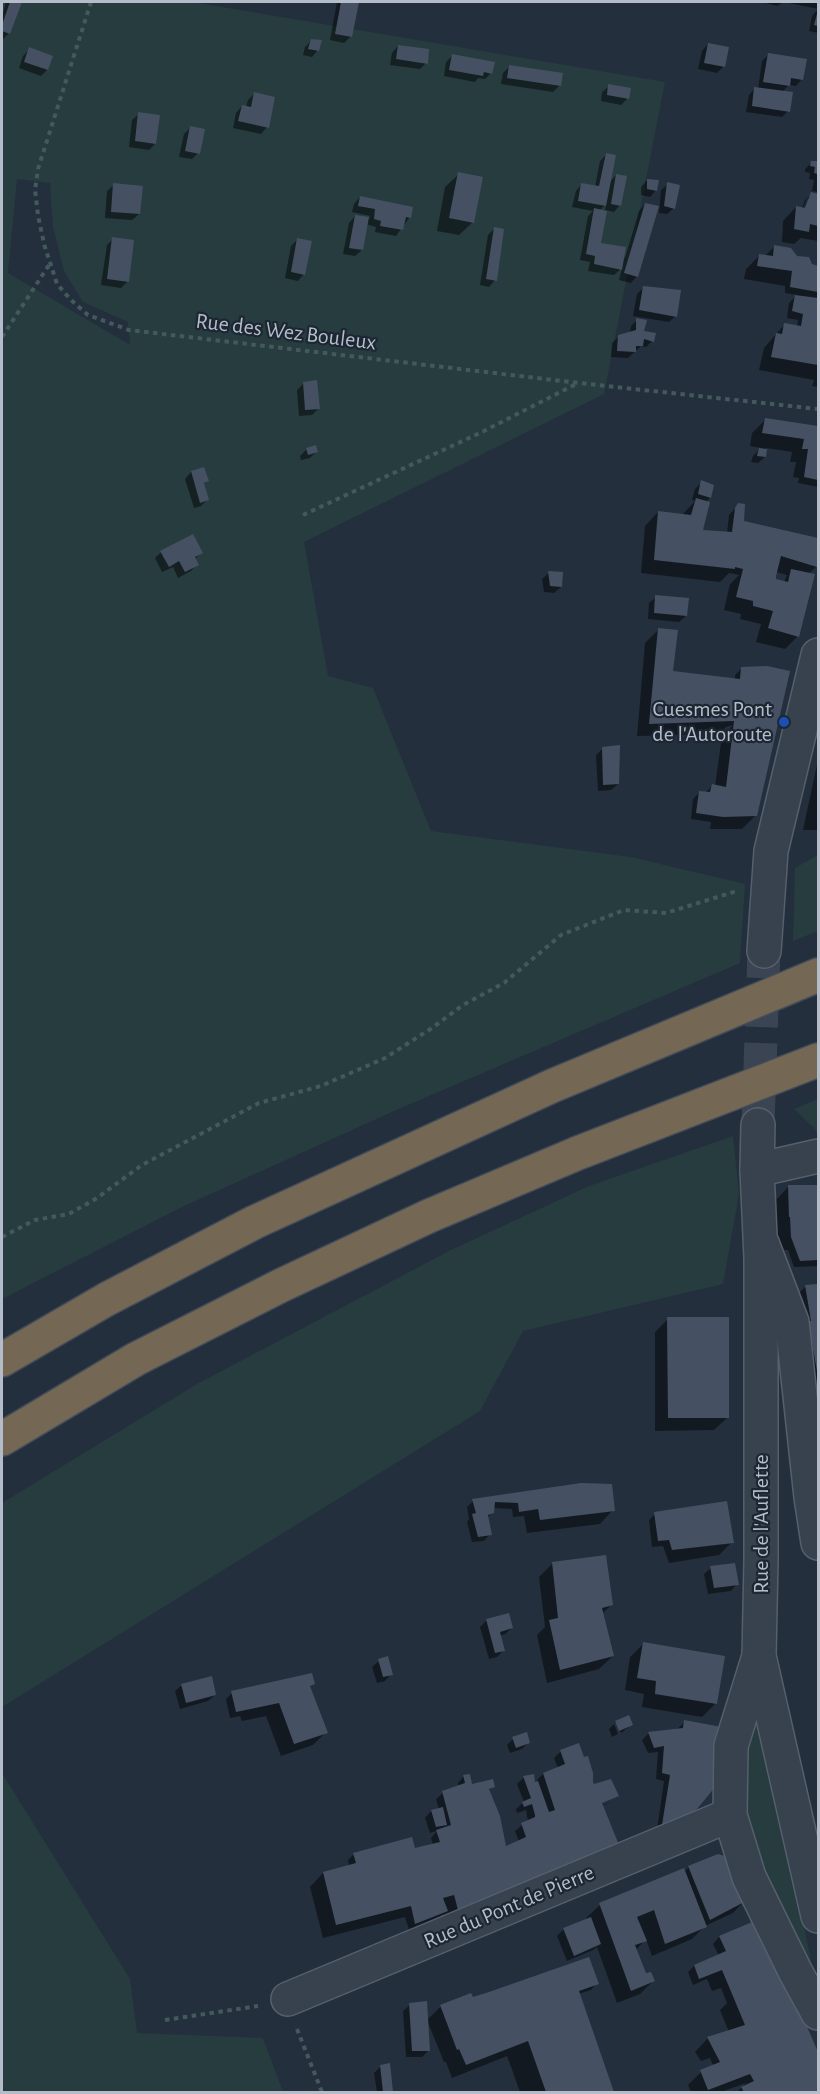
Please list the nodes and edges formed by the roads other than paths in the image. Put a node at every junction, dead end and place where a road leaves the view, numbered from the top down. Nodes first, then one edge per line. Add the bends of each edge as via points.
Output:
1 (819, 655) edge
2 (764, 951) tunnel mouth
3 (819, 975) edge
4 (819, 1059) edge
5 (758, 1125) tunnel mouth
6 (819, 1156) edge
7 (757, 1170) junction
8 (760, 1236) junction
9 (2, 1360) edge
10 (2, 1438) edge
11 (815, 1497) edge
12 (819, 1543) edge
13 (759, 1656) junction
14 (730, 1815) junction
15 (819, 1916) edge
16 (288, 1999) road end
17 (819, 2013) edge

1 - 2 street via 771,851
3 - 9 highway via 552,1086 255,1222 107,1299
4 - 10 highway via 429,1216 136,1359
5 - 7 street, Rue de l'Auflette
6 - 7 street
7 - 8 street, Rue de l'Auflette
8 - 11 street via 792,1322
8 - 13 street, Rue de l'Auflette
11 - 12 street
13 - 14 street via 731,1746
13 - 15 street, Rue de l'Auflette
14 - 16 street, Rue du Pont de Pierre
14 - 17 street via 749,1877

